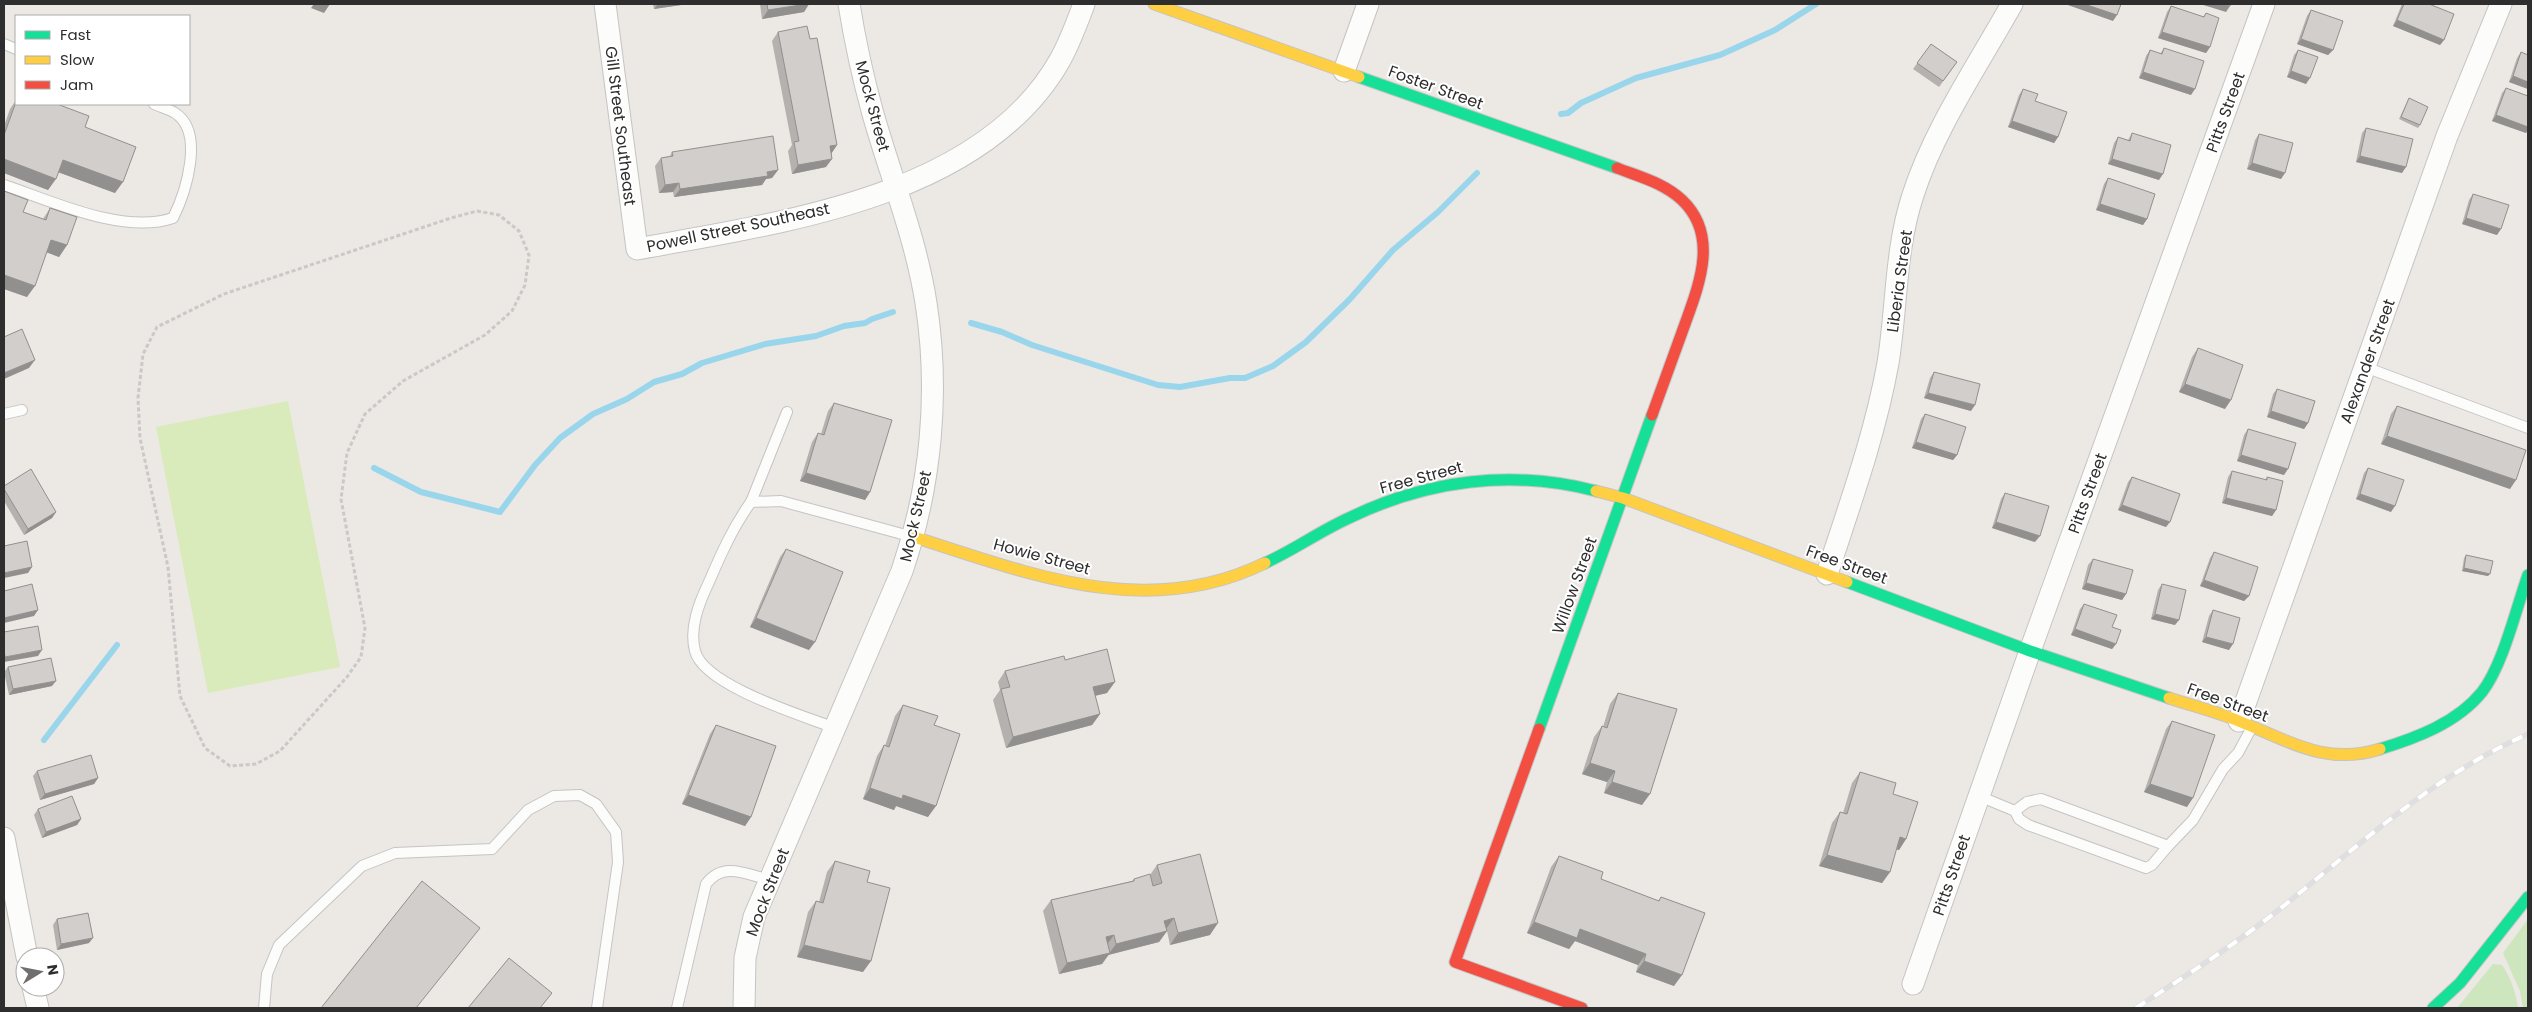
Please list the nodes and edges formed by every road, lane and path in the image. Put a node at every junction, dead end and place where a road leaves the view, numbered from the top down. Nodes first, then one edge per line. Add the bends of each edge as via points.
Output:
1 (605, 4) edge
2 (849, 4) edge
3 (1084, 4) edge
4 (1154, 4) edge
5 (1368, 4) edge
6 (2012, 4) edge
7 (2264, 4) edge
8 (2501, 4) edge
9 (1344, 71) junction
10 (156, 105) edge
11 (4, 185) edge
12 (896, 188) junction
13 (1695, 217) joint
14 (637, 249) joint
15 (2365, 367) junction
16 (22, 410) dead end
17 (787, 412) dead end
18 (4, 414) edge
19 (2528, 428) edge
20 (1623, 498) junction
21 (751, 502) junction
22 (914, 537) junction
23 (1827, 574) junction
24 (2528, 575) edge
25 (1164, 590) joint
26 (365, 628) joint
27 (2030, 651) junction
28 (2245, 724) junction
29 (835, 728) junction
30 (1979, 796) junction
31 (2015, 812) junction
32 (4, 838) edge
33 (2168, 846) junction
34 (770, 880) junction
35 (2528, 897) edge
36 (25, 947) edge
37 (1912, 984) dead end
38 (264, 1008) edge
39 (596, 1008) edge
40 (677, 1008) edge
41 (744, 1008) edge
42 (1582, 1008) edge
43 (2433, 1008) edge

1 - 14 street, Gill Street Southeast
2 - 12 street, Mock Street via 873,113
3 - 12 street, Powell Street Southeast via 1060,61 1018,114 962,157
4 - 9 main road, Foster Street
5 - 9 street
6 - 23 street, Liberia Street via 1933,146 1912,196 1877,416
7 - 27 street, Pitts Street
8 - 15 street, Alexander Street via 2447,136
9 - 13 main road, Foster Street via 1658,183 1681,197
10 - 11 lane via 176,113 188,126 193,145 181,202 173,218 158,223 95,218
12 - 14 street, Powell Street Southeast via 755,227
12 - 22 street, Mock Street via 916,254 926,302 933,367 932,419
13 - 20 main road, Willow Street via 1704,240 1702,276
15 - 19 lane
15 - 28 street, Alexander Street
16 - 18 lane
17 - 21 lane
20 - 23 main road, Free Street
20 - 25 main road, Free Street via 1581,486 1523,478 1453,482 1400,497 1349,518 1248,571 1214,582
20 - 42 main road, Willow Street via 1455,962
21 - 22 lane via 781,501
21 - 29 lane via 734,526 695,612 695,652 712,674 740,692
22 - 25 main road, Howie Street via 1071,583 1136,592
22 - 29 street, Mock Street
23 - 27 main road, Free Street
24 - 28 main road, Free Street via 2496,668 2482,692 2439,726 2371,752 2334,756 2308,750
26 - 26 path via 341,499 347,453 365,414 403,381 485,335 512,311 525,285 530,255 519,230 499,214 477,212 451,218 224,294 157,327 143,354 138,398 140,438 168,567 180,696 205,748 230,766 256,764 280,751 362,657
27 - 28 main road, Free Street
27 - 30 street, Pitts Street
28 - 33 lane via 2238,753 2223,768 2193,820
29 - 34 street, Mock Street
30 - 31 lane
30 - 37 street, Pitts Street
31 - 33 lane via 2028,802 2042,799
31 - 33 lane via 2028,825 2146,868
32 - 36 street
34 - 40 lane via 727,870 720,871 706,884
34 - 41 street, Mock Street via 749,937 743,983
35 - 43 main road via 2456,987
38 - 39 lane via 267,974 279,945 362,866 395,853 492,849 528,810 554,796 580,795 596,804 616,832 617,840 618,862

